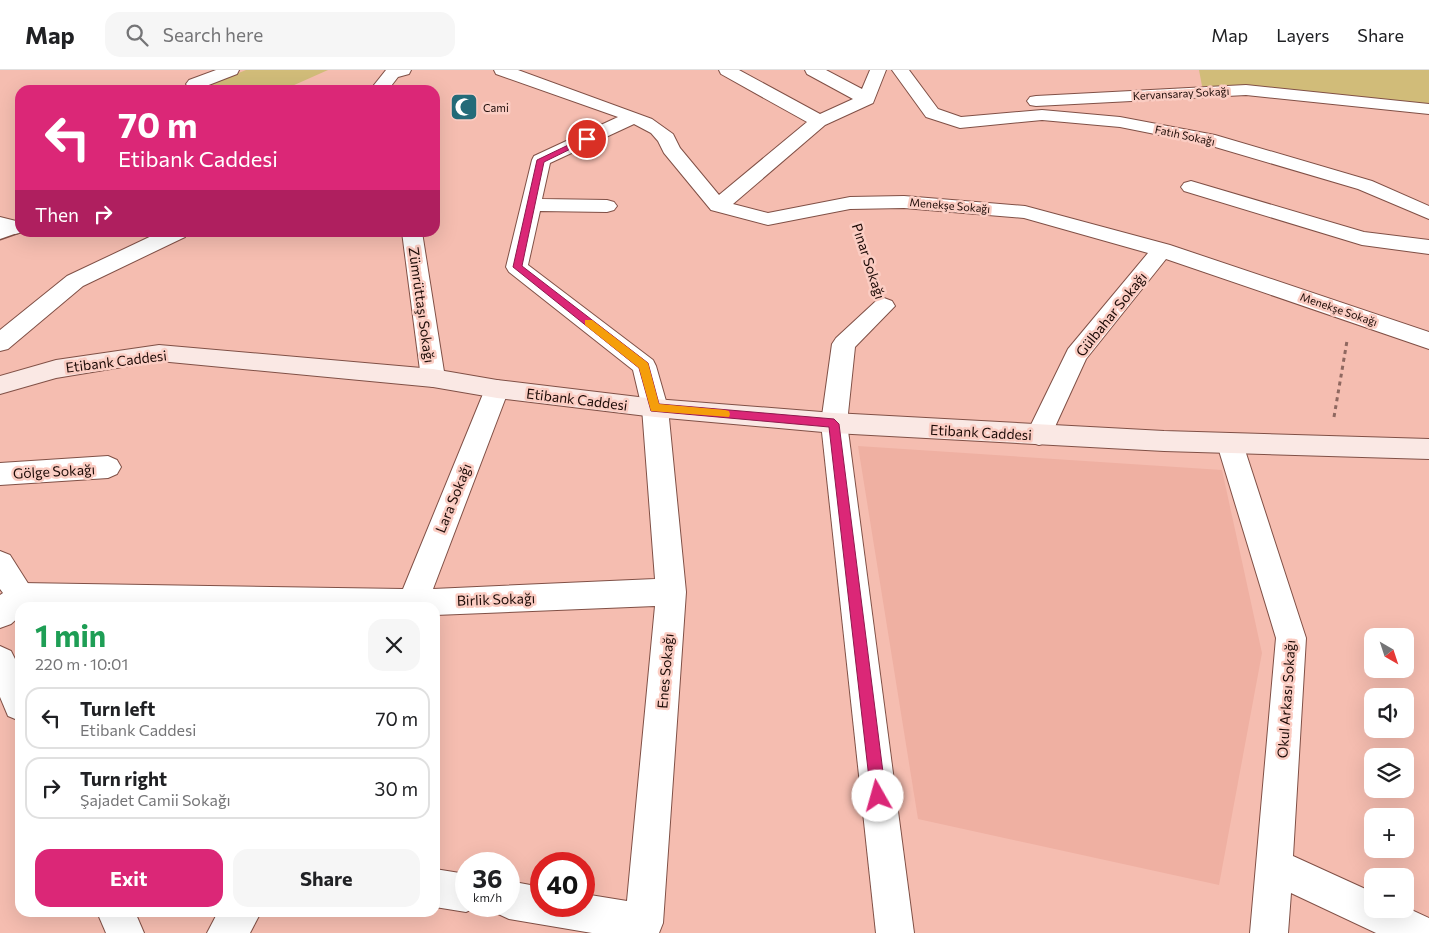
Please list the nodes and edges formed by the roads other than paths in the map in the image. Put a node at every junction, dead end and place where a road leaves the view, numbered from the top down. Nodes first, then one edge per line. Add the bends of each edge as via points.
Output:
1 (231, 70) edge
2 (403, 70) edge
3 (502, 70) edge
4 (727, 70) edge
5 (813, 70) edge
6 (878, 70) edge
7 (900, 70) edge
8 (195, 84) dead end
9 (376, 85) edge
10 (867, 99) junction
11 (1429, 109) edge
12 (932, 113) junction
13 (634, 117) junction
14 (819, 121) junction
15 (1191, 187) dead end
16 (531, 205) junction
17 (607, 206) dead end
18 (718, 206) junction
19 (1429, 213) edge
20 (167, 237) edge
21 (413, 237) edge
22 (1429, 247) edge
23 (1162, 250) junction
24 (884, 306) road end
25 (1429, 341) edge
26 (0, 343) edge
27 (433, 378) junction
28 (0, 384) edge
29 (497, 389) junction
30 (655, 408) junction
31 (834, 424) junction
32 (1038, 435) junction
33 (1230, 444) junction
34 (1429, 450) edge
35 (108, 468) dead end
36 (0, 474) edge
37 (0, 564) edge
38 (671, 592) junction
39 (411, 602) edge
40 (440, 604) edge
41 (10, 605) edge
42 (0, 661) edge
43 (15, 693) edge
44 (1274, 866) junction
45 (440, 889) edge
46 (455, 891) edge
47 (118, 917) edge
48 (238, 917) edge
49 (592, 917) edge
50 (642, 928) edge
51 (125, 933) edge
52 (226, 933) edge
53 (895, 933) edge
54 (1269, 933) edge
55 (1418, 933) edge

1 - 8 street
2 - 9 street via 392,73
3 - 13 street
4 - 14 street
5 - 10 street
6 - 10 street
7 - 12 street
10 - 14 street
11 - 12 street, Kervansaray Sokağı via 1246,90 1055,99
12 - 19 street, Fatıh Sokağı via 960,123 1042,115 1149,127 1208,139 1365,185
13 - 16 street via 540,160
13 - 18 street via 670,141 672,149
14 - 18 street
15 - 22 street via 1362,238
16 - 17 street
16 - 30 street, Enes Sokağı via 517,267 644,366
18 - 23 street, Menekşe Sokağı via 768,219 850,203 904,202 1025,212
20 - 26 street via 75,281
21 - 27 street, Zümrüttaşı Sokağı
23 - 25 street, Menekşe Sokağı
23 - 32 street, Gülbahar Sokağı via 1076,355
24 - 31 street, Pınar Sokağı via 844,344
27 - 28 main road, Etibank Caddesi via 159,353 56,369
27 - 29 main road, Etibank Caddesi
29 - 30 main road, Etibank Caddesi
29 - 39 street, Lara Sokağı
30 - 31 main road, Etibank Caddesi
30 - 38 street, Enes Sokağı
31 - 32 main road, Etibank Caddesi
31 - 53 street, Pınar Sokağı
32 - 33 main road, Etibank Caddesi
33 - 34 main road, Etibank Caddesi
33 - 44 street, Okul Arkası Sokağı via 1291,638
35 - 36 street, Gölge Sokağı
37 - 41 street
38 - 40 street, Birlik Sokağı
38 - 50 street, Enes Sokağı
42 - 43 street
44 - 54 street, Okul Arkası Sokağı
44 - 55 street
45 - 46 street
47 - 51 street
48 - 52 street
49 - 50 street

